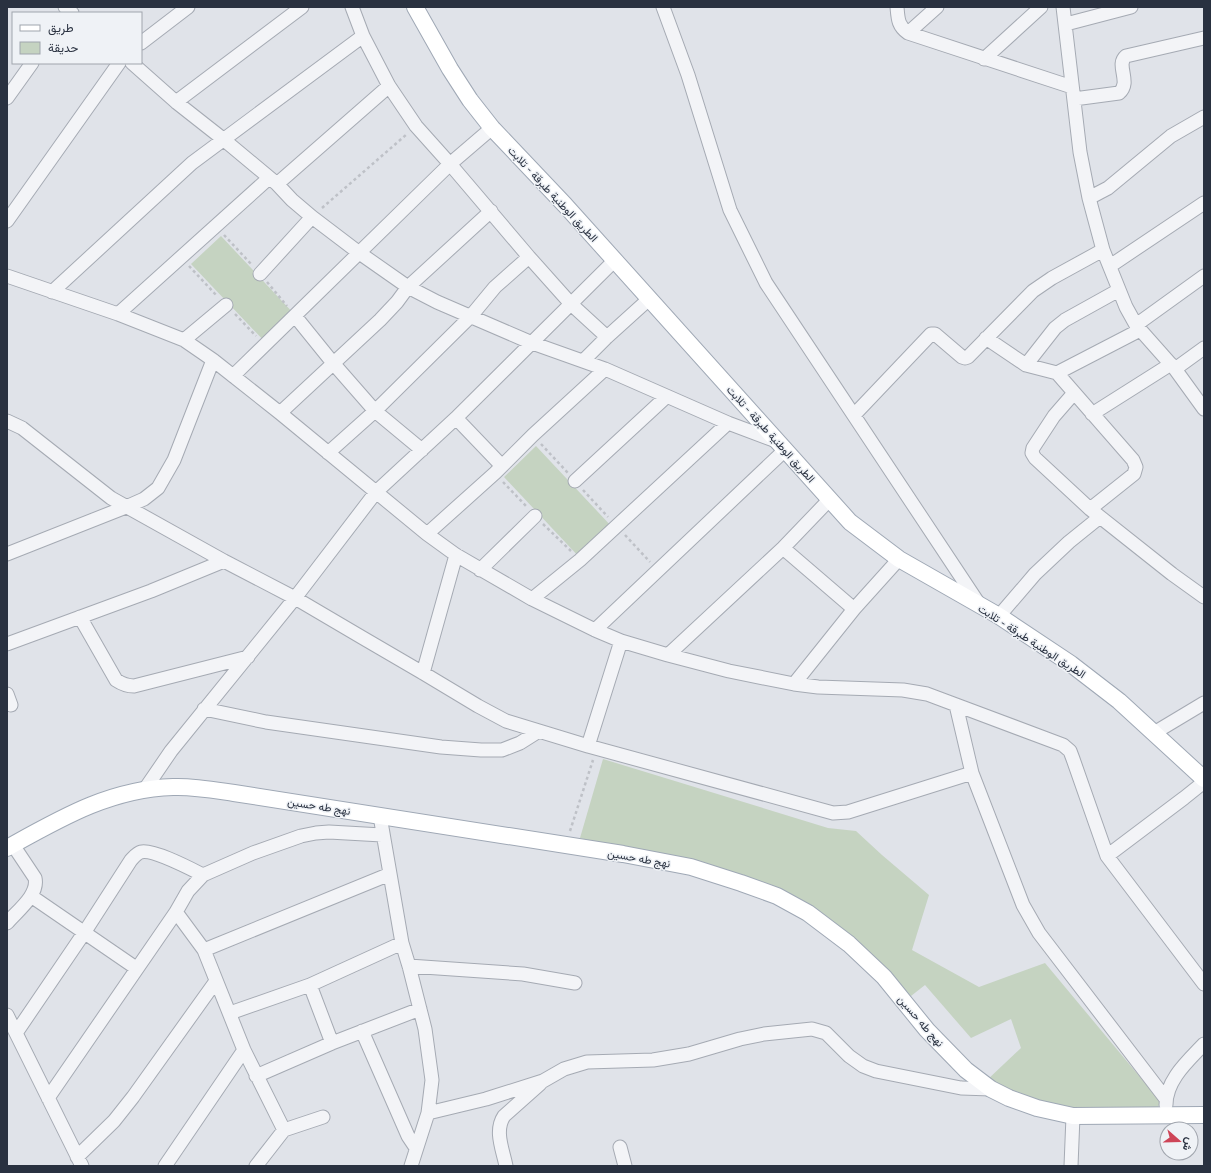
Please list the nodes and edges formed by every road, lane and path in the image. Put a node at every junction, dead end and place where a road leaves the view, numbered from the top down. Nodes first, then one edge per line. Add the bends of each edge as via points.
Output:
1 (188, 7) edge
2 (302, 7) edge
3 (352, 7) edge
4 (415, 7) edge
5 (663, 7) edge
6 (897, 7) edge
7 (937, 7) edge
8 (1041, 7) edge
9 (1063, 7) edge
10 (1131, 7) edge
11 (1066, 24) junction
12 (908, 33) junction
13 (362, 36) junction
14 (1204, 38) edge
15 (142, 42) edge
16 (984, 59) junction
17 (31, 64) edge
18 (118, 64) edge
19 (133, 64) edge
20 (389, 86) junction
21 (1073, 93) junction
22 (7, 98) edge
23 (176, 102) junction
24 (1204, 117) edge
25 (416, 126) junction
26 (492, 128) junction
27 (223, 139) junction
28 (450, 164) junction
29 (273, 181) junction
30 (1089, 198) junction
31 (1204, 202) edge
32 (491, 211) junction
33 (312, 217) junction
34 (7, 221) edge
35 (1103, 250) junction
36 (358, 252) junction
37 (529, 257) junction
38 (614, 260) junction
39 (1110, 266) junction
40 (260, 274) dead end
41 (7, 276) edge
42 (1204, 276) edge
43 (408, 287) junction
44 (1119, 290) junction
45 (52, 292) junction
46 (649, 299) junction
47 (571, 304) junction
48 (226, 305) dead end
49 (118, 314) junction
50 (294, 316) junction
51 (471, 316) junction
52 (1138, 328) junction
53 (606, 337) junction
54 (986, 338) junction
55 (184, 340) junction
56 (532, 344) junction
57 (1204, 348) edge
58 (213, 360) junction
59 (583, 361) junction
60 (333, 364) junction
61 (1026, 365) junction
62 (1173, 366) junction
63 (605, 369) junction
64 (1057, 373) junction
65 (233, 376) junction
66 (1074, 393) junction
67 (666, 397) junction
68 (1204, 409) edge
69 (375, 411) junction
70 (280, 413) junction
71 (1092, 414) junction
72 (854, 415) junction
73 (456, 418) junction
74 (7, 421) edge
75 (728, 423) junction
76 (533, 435) junction
77 (781, 445) junction
78 (422, 450) junction
79 (328, 453) junction
80 (502, 466) junction
81 (575, 481) junction
82 (376, 492) junction
83 (830, 499) junction
84 (126, 507) junction
85 (1095, 513) junction
86 (535, 516) dead end
87 (616, 526) junction
88 (426, 534) junction
89 (783, 548) junction
90 (7, 554) edge
91 (456, 555) junction
92 (899, 559) junction
93 (224, 561) junction
94 (480, 570) junction
95 (658, 570) junction
96 (1204, 597) edge
97 (295, 598) junction
98 (532, 599) junction
99 (980, 606) junction
100 (854, 609) junction
101 (999, 616) junction
102 (80, 617) junction
103 (595, 630) junction
104 (621, 641) junction
105 (7, 644) edge
106 (668, 655) junction
107 (248, 657) junction
108 (423, 673) junction
109 (794, 684) junction
110 (1204, 703) edge
111 (956, 706) junction
112 (204, 709) junction
113 (539, 731) junction
114 (1154, 733) junction
115 (592, 747) junction
116 (972, 773) junction
117 (1204, 779) edge
118 (1204, 782) edge
119 (144, 789) junction
120 (380, 816) junction
121 (382, 835) junction
122 (565, 846) junction
123 (10, 847) edge
124 (1107, 856) junction
125 (390, 874) junction
126 (203, 875) junction
127 (31, 896) junction
128 (176, 912) junction
129 (7, 923) edge
130 (84, 933) junction
131 (402, 943) junction
132 (204, 950) junction
133 (409, 966) junction
134 (136, 968) junction
135 (216, 980) junction
136 (575, 983) dead end
137 (310, 984) junction
138 (1204, 984) edge
139 (420, 1009) junction
140 (230, 1013) junction
141 (7, 1016) edge
142 (362, 1031) junction
143 (16, 1033) junction
144 (332, 1042) junction
145 (1204, 1044) edge
146 (244, 1050) junction
147 (256, 1076) junction
148 (543, 1081) junction
149 (991, 1089) junction
150 (48, 1098) junction
151 (1166, 1099) junction
152 (428, 1113) junction
153 (1204, 1115) edge
154 (1073, 1116) junction
155 (1166, 1116) junction
156 (323, 1117) dead end
157 (284, 1130) junction
158 (416, 1148) junction
159 (620, 1148) dead end
160 (80, 1161) edge
161 (165, 1166) edge
162 (256, 1166) edge
163 (410, 1166) edge
164 (506, 1166) edge
165 (625, 1166) edge
166 (1071, 1166) edge

1 - 15 street
2 - 23 street
3 - 13 street
4 - 26 main road, الطريق الوطنية طبرقة - تلابت via 450,69
5 - 72 street via 688,75 730,210 766,283
6 - 12 street via 898,22
7 - 12 street
8 - 16 street
9 - 11 street
10 - 11 street
11 - 21 street
12 - 16 street
13 - 20 street
13 - 27 street
14 - 21 street via 1126,56 1122,62 1125,84 1119,93
16 - 21 street
17 - 22 street
18 - 34 street
19 - 23 street
20 - 25 street
20 - 29 street
21 - 30 street
23 - 27 street
24 - 30 street via 1171,136 1108,188
25 - 28 street
25 - 33 path
26 - 28 street
26 - 38 main road, الطريق الوطنية طبرقة - تلابت
27 - 29 street
27 - 45 street via 192,163
28 - 32 street
28 - 36 street
29 - 33 street
29 - 49 street
30 - 35 street
31 - 39 street
32 - 37 street
32 - 43 street
33 - 36 street
33 - 40 street
35 - 39 street
35 - 54 street via 1033,291
36 - 43 street
36 - 50 street
37 - 47 street
37 - 51 street via 496,287
38 - 46 main road, الطريق الوطنية طبرقة - تلابت
38 - 47 street
39 - 44 street
41 - 45 street
42 - 52 street
43 - 51 street
43 - 60 street via 380,320
44 - 52 street
44 - 61 street via 1055,328
45 - 49 street
46 - 53 street
46 - 77 main road, الطريق الوطنية طبرقة - تلابت
47 - 53 street
47 - 56 street
48 - 55 street
49 - 55 street
50 - 60 street
50 - 65 street
51 - 56 street
51 - 69 street
52 - 62 street
52 - 64 street
53 - 59 street
54 - 61 street
54 - 72 street via 965,358 935,334 931,334
55 - 58 street
56 - 59 street
56 - 73 street
57 - 62 street
58 - 65 street
58 - 84 street via 174,460 158,488 144,499
59 - 63 street
60 - 69 street
60 - 70 street
61 - 64 street
62 - 68 street
62 - 71 street
63 - 67 street
63 - 76 street
64 - 66 street
65 - 70 street
66 - 71 street
66 - 85 street via 1054,416 1032,453
67 - 75 street
67 - 81 street
69 - 78 street
69 - 79 street
70 - 79 street
71 - 85 street via 1136,466 1134,474
72 - 99 street
73 - 78 street
73 - 80 street
74 - 84 street via 22,428
75 - 77 street
75 - 87 street
76 - 80 street
76 - 81 path
77 - 83 main road, الطريق الوطنية طبرقة - تلابت
77 - 95 street
78 - 82 street
79 - 82 street
80 - 88 street
81 - 87 path
82 - 88 street
82 - 97 street
83 - 89 street
83 - 92 main road, الطريق الوطنية طبرقة - تلابت via 850,522
84 - 90 street
84 - 93 street
85 - 96 street
85 - 101 street via 1035,574
86 - 94 street
87 - 95 path
87 - 98 street via 580,560
88 - 91 street
89 - 100 street
89 - 106 street
91 - 94 street
91 - 108 street
92 - 99 main road, الطريق الوطنية طبرقة - تلابت
92 - 100 street
93 - 97 street
93 - 102 street
94 - 98 street
95 - 103 street
97 - 107 street
97 - 108 street
98 - 103 street
99 - 101 main road, الطريق الوطنية طبرقة - تلابت
100 - 109 street
101 - 114 main road, الطريق الوطنية طبرقة - تلابت via 1077,669
102 - 105 street
102 - 107 street via 116,680 128,686
103 - 104 street
104 - 106 street
104 - 115 street
106 - 109 street
107 - 112 street
108 - 113 street via 506,721
109 - 111 street via 818,688 903,690 927,694
110 - 114 street
111 - 116 street
111 - 124 street via 1063,745 1070,751
112 - 113 street via 266,722 481,750 502,750
112 - 119 street
113 - 115 street
114 - 117 main road, الطريق الوطنية طبرقة - تلابت
115 - 116 street via 834,812 848,812
115 - 122 path
116 - 151 street via 1023,905 1039,933
118 - 124 street
119 - 120 main road, نهج طه حسين via 194,787
119 - 123 main road, نهج طه حسين via 118,795 73,812
120 - 121 street
120 - 122 main road, نهج طه حسين
121 - 125 street
121 - 126 street via 329,832 301,836
122 - 149 main road, نهج طه حسين via 691,867 777,896 808,913 849,944 884,977 927,1030 966,1070
123 - 127 street via 35,878 36,884
124 - 138 street
125 - 131 street
125 - 132 street
126 - 128 street via 188,891
126 - 130 street via 158,855 140,852 122,872
127 - 129 street
127 - 130 street
128 - 132 street
128 - 134 street
130 - 134 street
130 - 143 street
131 - 133 street
131 - 137 street
132 - 135 street
133 - 136 street via 523,974
133 - 139 street
134 - 150 street
135 - 140 street
135 - 160 street via 114,1121
137 - 140 street
137 - 144 street
139 - 142 street
139 - 152 street via 432,1080
140 - 146 street
141 - 143 street
142 - 144 street
142 - 158 street via 408,1136
143 - 150 street
144 - 147 street
145 - 151 street via 1171,1083
146 - 147 street
146 - 161 street
147 - 157 street
148 - 149 street via 564,1069 587,1062 653,1060 689,1054 764,1034 812,1029 826,1033 862,1066 876,1071 961,1088
148 - 152 street via 486,1099
148 - 164 street via 504,1116 500,1123 499,1134
149 - 154 main road, نهج طه حسين via 1037,1108
150 - 160 street
151 - 155 street
152 - 158 street
153 - 155 main road, نهج طه حسين
154 - 155 main road, نهج طه حسين
154 - 166 street
156 - 157 street
157 - 162 street
158 - 163 street
159 - 165 street

